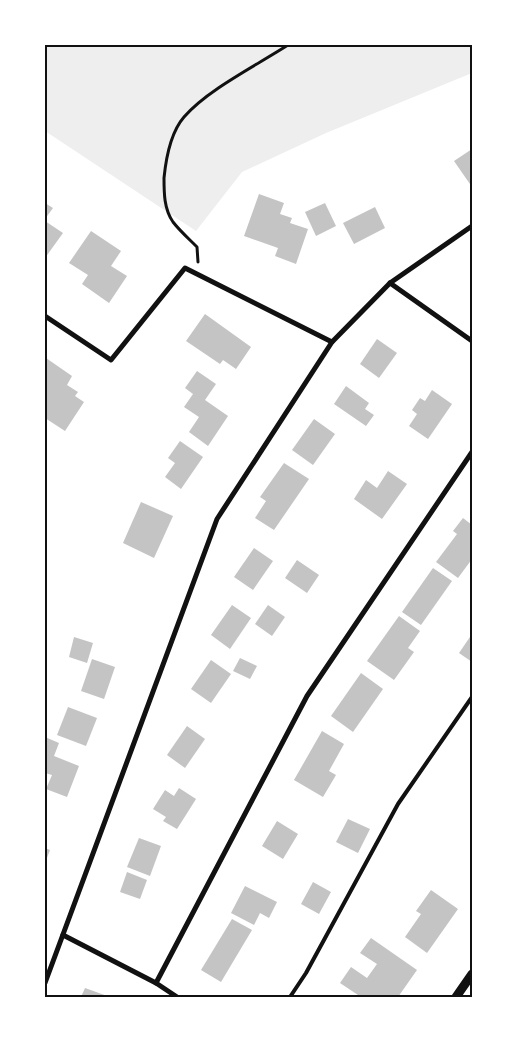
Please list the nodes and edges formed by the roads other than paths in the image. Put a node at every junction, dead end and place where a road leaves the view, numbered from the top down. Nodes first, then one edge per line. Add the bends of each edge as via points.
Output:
1 (472, 226) edge
2 (390, 283) junction
3 (45, 316) edge
4 (332, 342) junction
5 (472, 342) edge
6 (472, 452) edge
7 (472, 697) edge
8 (63, 935) junction
9 (472, 974) edge
10 (45, 983) edge
11 (156, 983) junction
12 (177, 997) edge
13 (290, 997) edge
14 (456, 997) edge

1 - 2 street
2 - 4 street
2 - 5 street
3 - 4 street via 111,360 185,268
4 - 8 street via 217,519
6 - 11 street via 307,696
7 - 13 lane via 398,804
8 - 10 street
8 - 11 street
9 - 14 street
11 - 12 street

